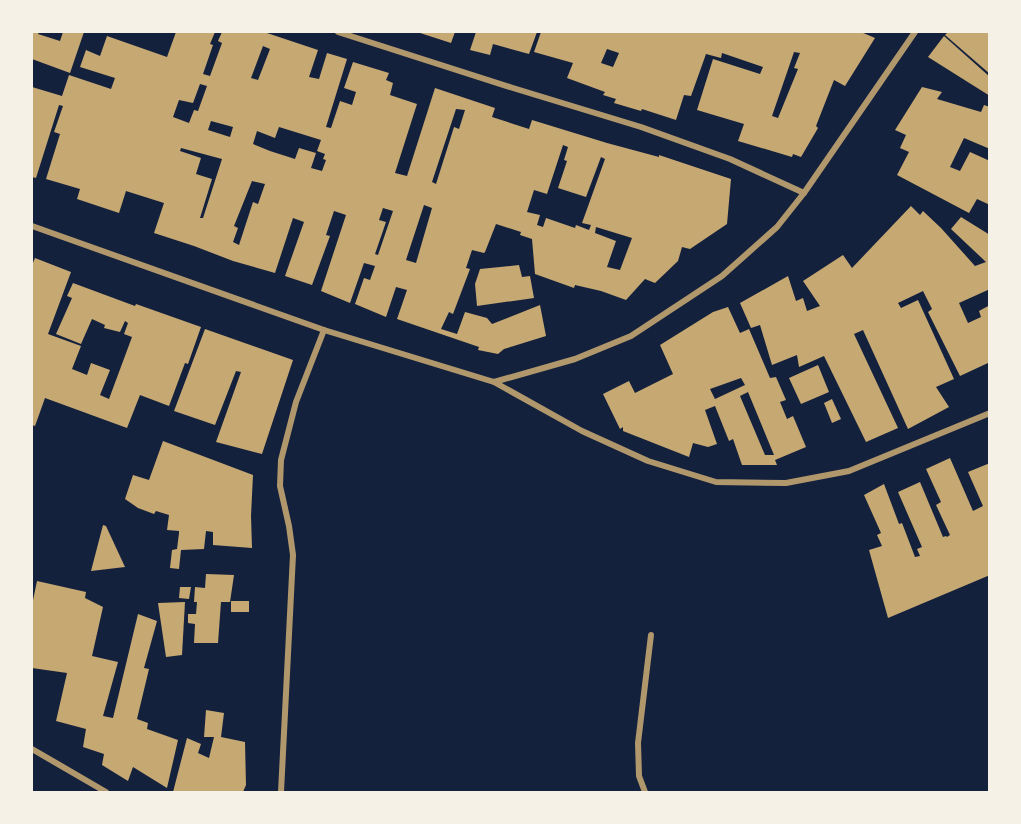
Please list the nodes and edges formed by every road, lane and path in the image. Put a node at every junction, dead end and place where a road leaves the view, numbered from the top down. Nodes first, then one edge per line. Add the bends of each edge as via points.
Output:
1 (338, 32) edge
2 (915, 32) edge
3 (804, 193) junction
4 (32, 226) edge
5 (324, 330) junction
6 (494, 382) junction
7 (990, 413) edge
8 (651, 635) dead end
9 (32, 749) edge
10 (106, 792) edge
11 (281, 792) edge
12 (645, 792) edge

1 - 3 street via 641,127 730,159
2 - 3 street
3 - 6 street via 777,227 722,276 631,336 575,359
4 - 5 street
5 - 6 street
5 - 11 street via 281,459 280,486 293,555
6 - 7 street via 582,431 648,461 716,482 786,483 849,471
8 - 12 street via 638,743 639,776
9 - 10 street

